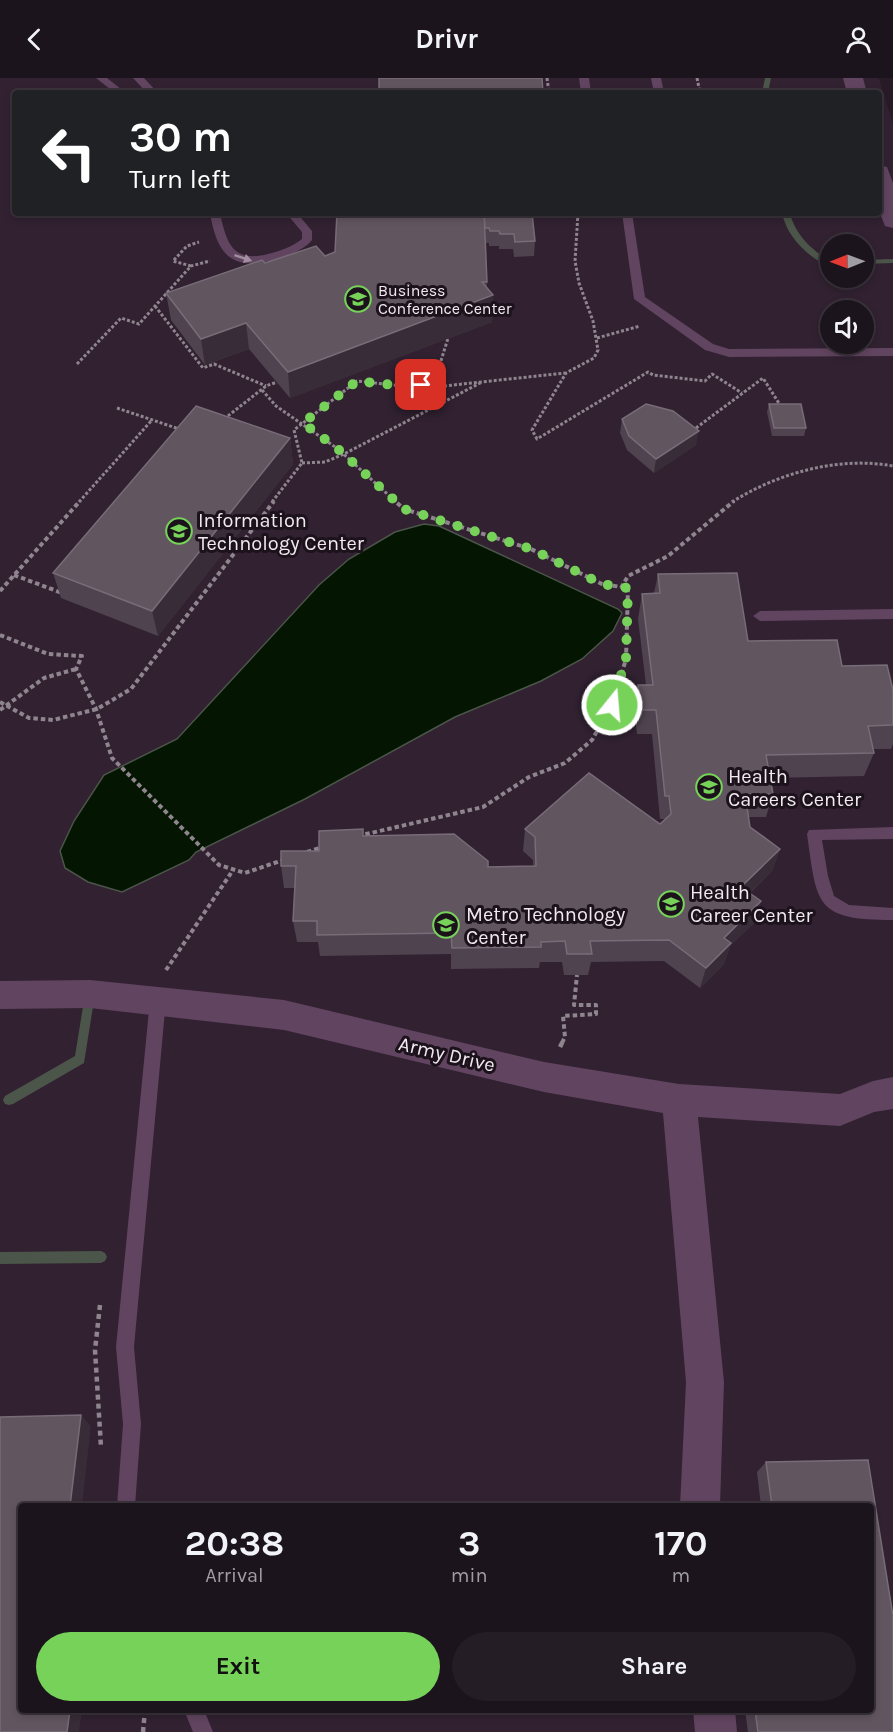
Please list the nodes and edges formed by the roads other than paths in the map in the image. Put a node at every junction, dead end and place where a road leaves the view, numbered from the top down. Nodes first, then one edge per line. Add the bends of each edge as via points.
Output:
1 (101, 78) edge
2 (138, 78) edge
3 (117, 90) edge
4 (150, 90) edge
5 (885, 179) edge
6 (215, 216) edge
7 (294, 216) edge
8 (627, 216) edge
9 (893, 221) edge
10 (893, 352) edge
11 (893, 614) edge
12 (760, 616) dead end
13 (893, 833) edge
14 (893, 914) edge
15 (161, 986) junction
16 (0, 995) edge
17 (893, 1093) edge
18 (679, 1100) junction
19 (126, 1503) edge
20 (700, 1503) edge
21 (195, 1713) edge
22 (714, 1713) edge
23 (203, 1732) edge
24 (716, 1732) edge

1 - 3 lane
2 - 4 lane
5 - 9 street
6 -> 7 lane via 218,238 234,257 247,262 299,247 306,240 307,231
8 - 10 lane via 640,299 710,347 729,353
11 - 12 lane
13 - 14 lane via 814,834 824,895 834,908 852,914
15 - 16 street, Army Drive via 90,994
15 - 18 street, Army Drive via 544,1077
15 - 19 lane via 125,1347 132,1424
17 - 18 street, Army Drive via 840,1110
18 - 20 street via 705,1382
21 - 23 lane
22 - 24 street

